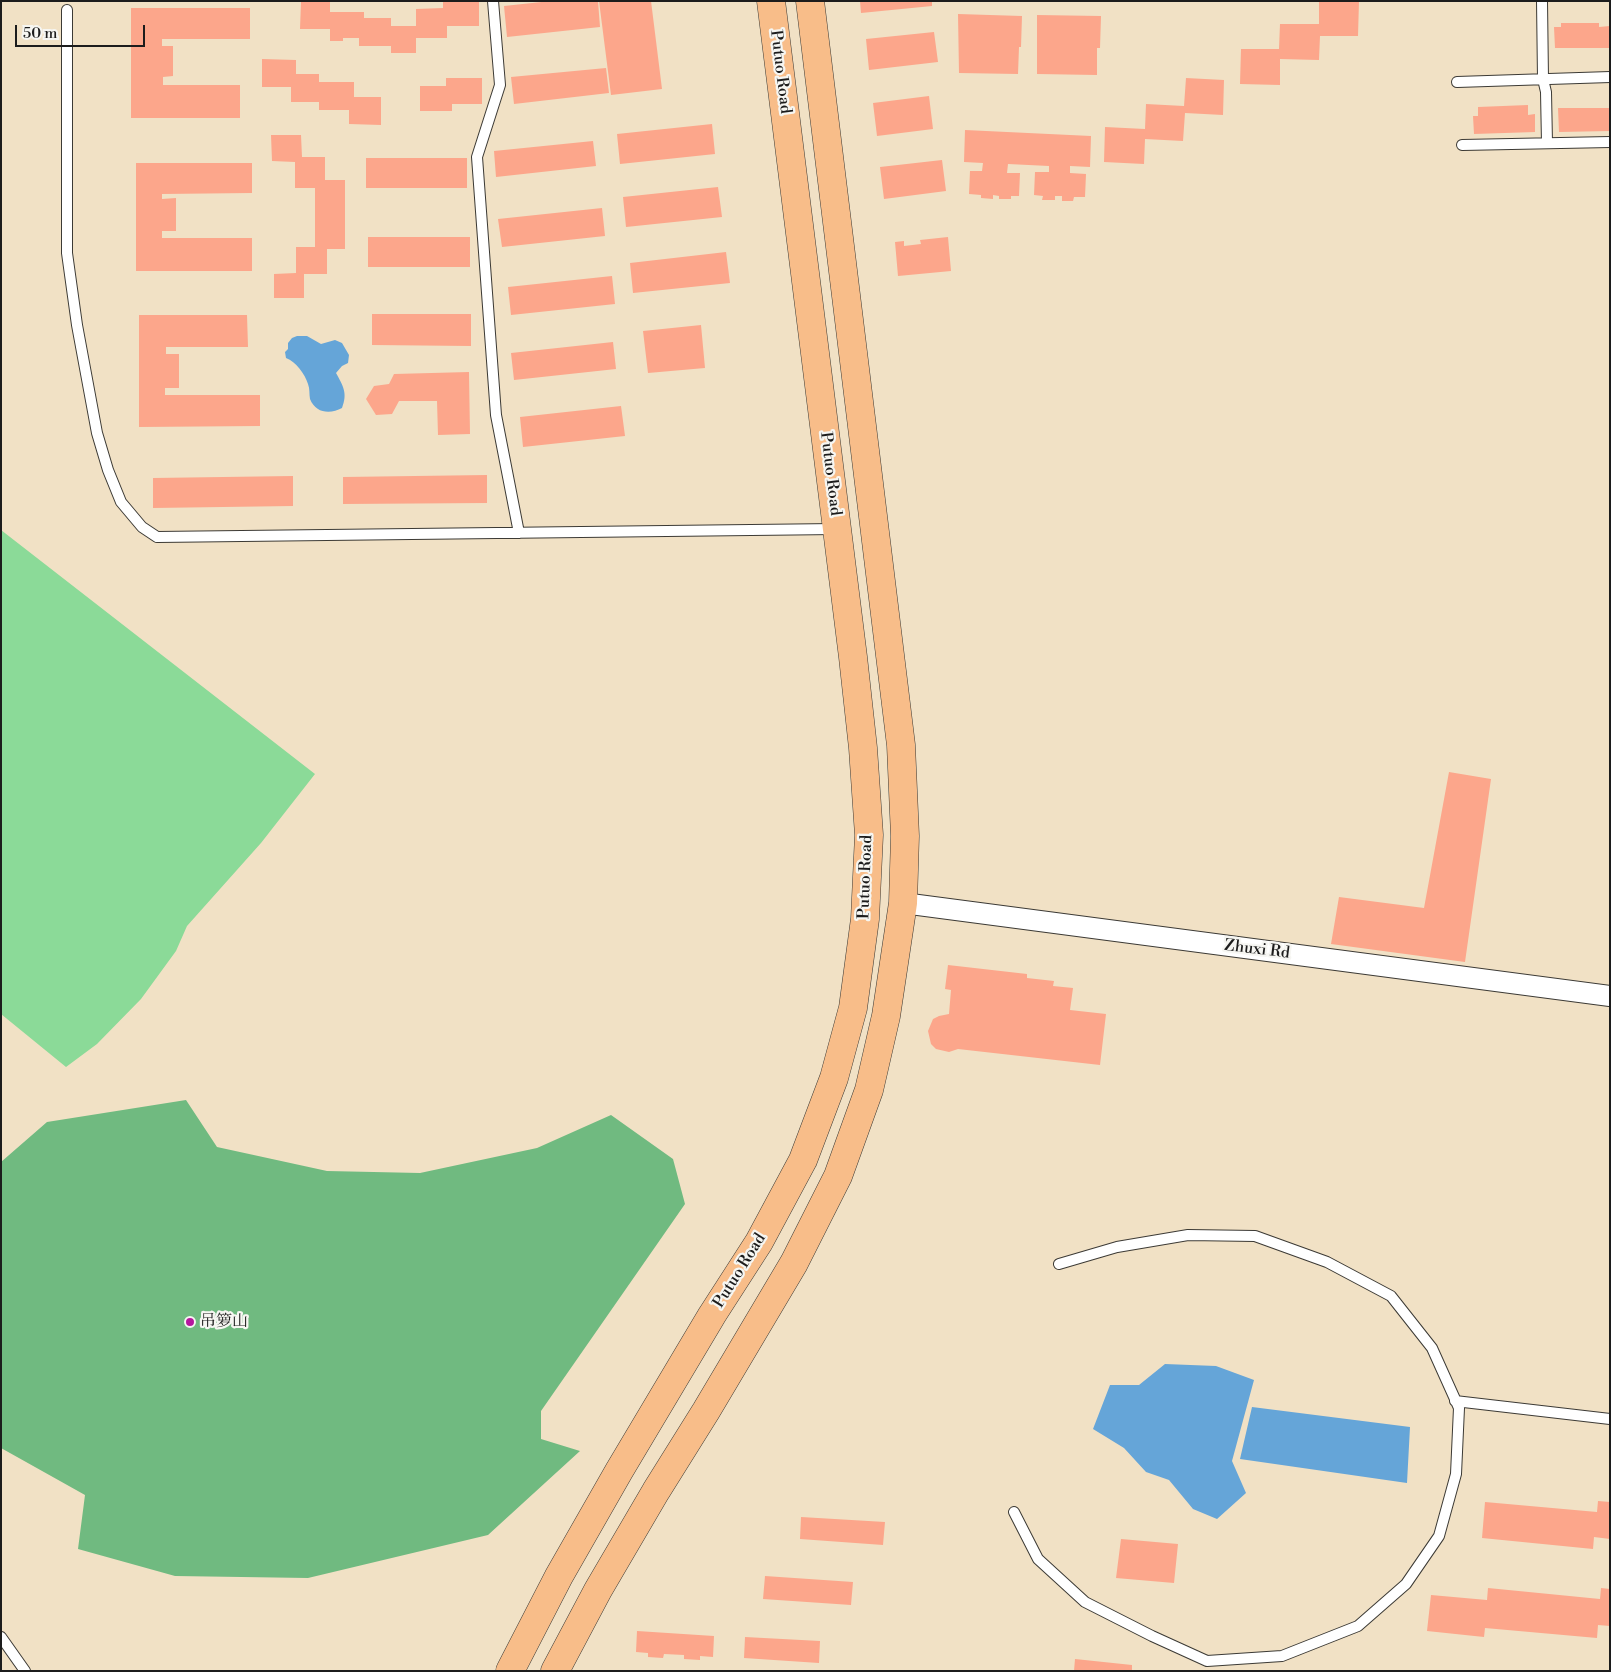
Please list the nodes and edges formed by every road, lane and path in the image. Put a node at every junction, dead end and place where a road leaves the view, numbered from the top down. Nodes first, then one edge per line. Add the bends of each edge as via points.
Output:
1 (494, 1) edge
2 (771, 1) edge
3 (810, 1) edge
4 (1542, 1) edge
5 (67, 10) dead end
6 (1610, 78) edge
7 (1543, 79) junction
8 (1457, 82) dead end
9 (1610, 142) edge
10 (1547, 143) junction
11 (1462, 145) dead end
12 (837, 529) junction
13 (519, 533) junction
14 (903, 903) junction
15 (1610, 996) edge
16 (1059, 1264) dead end
17 (1455, 1400) junction
18 (1610, 1419) edge
19 (1014, 1512) dead end
20 (1, 1637) edge
21 (1207, 1666) edge
22 (25, 1671) edge
23 (510, 1671) edge
24 (555, 1671) edge

1 - 13 lane via 500,84 477,157 496,415
2 - 12 main road, Putuo Road
3 - 14 main road via 901,745 905,836
4 - 7 lane
5 - 13 lane via 67,253 77,325 97,433 108,470 121,502 142,527 157,537
6 - 7 lane
7 - 8 lane
7 - 10 lane
9 - 10 lane
10 - 11 lane
12 - 13 lane
12 - 23 main road, Putuo Road via 863,748 869,835 865,919 853,1008 834,1078 803,1160 759,1242 624,1463
14 - 15 street, Zhuxi Rd
14 - 24 main road via 878,1053 838,1176 794,1263 598,1590
16 - 17 lane via 1117,1247 1188,1235 1255,1236 1327,1262 1391,1296 1432,1348
17 - 18 lane
17 - 21 lane via 1458,1408 1456,1474 1440,1536 1406,1584 1358,1626 1282,1656
19 - 21 lane via 1038,1558 1085,1602
20 - 22 lane

